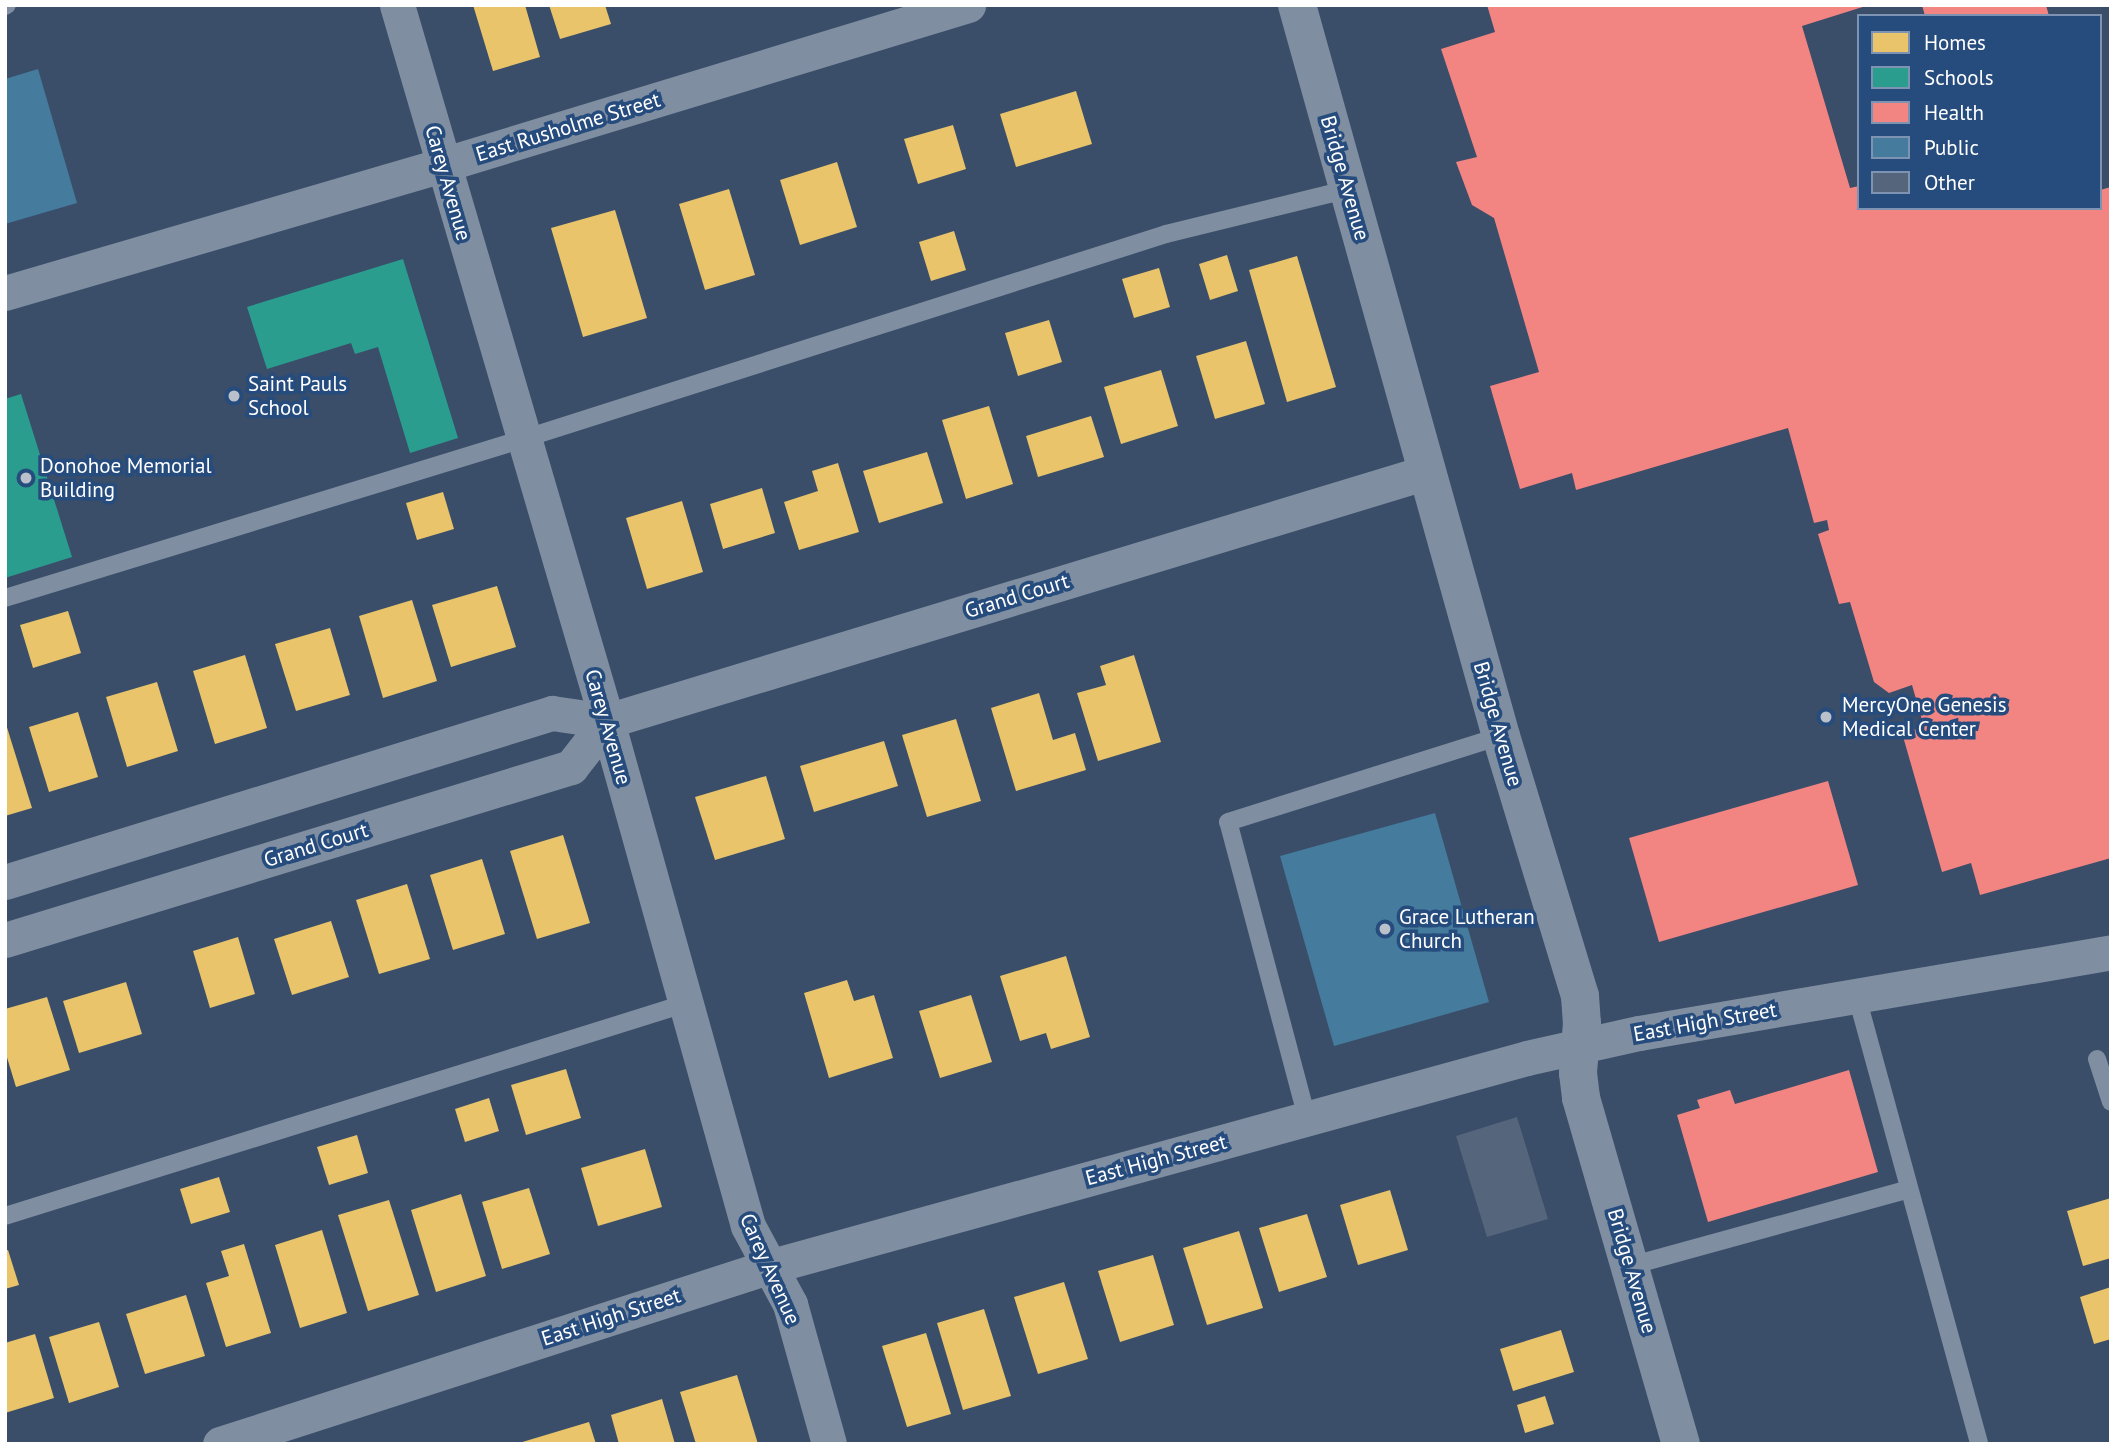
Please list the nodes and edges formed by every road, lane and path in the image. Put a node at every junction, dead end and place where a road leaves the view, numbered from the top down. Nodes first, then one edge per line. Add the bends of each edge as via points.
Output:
1 (397, 5) edge
2 (968, 5) edge
3 (1297, 5) edge
4 (442, 166) junction
5 (1349, 189) junction
6 (5, 293) edge
7 (523, 439) junction
8 (1427, 472) junction
9 (5, 598) edge
10 (607, 721) junction
11 (1501, 736) junction
12 (5, 882) edge
13 (5, 940) edge
14 (2111, 952) edge
15 (1857, 997) junction
16 (687, 1003) junction
17 (1580, 1045) junction
18 (2097, 1059) dead end
19 (2111, 1102) edge
20 (1307, 1118) junction
21 (1909, 1189) junction
22 (5, 1216) edge
23 (768, 1266) junction
24 (1630, 1266) junction
25 (220, 1444) edge
26 (830, 1444) edge
27 (1681, 1444) edge
28 (1979, 1444) edge

1 - 4 street, Carey Avenue
2 - 4 street, East Rusholme Street
3 - 5 street, Bridge Avenue
4 - 6 street, East Rusholme Street
4 - 7 street, Carey Avenue
5 - 7 lane via 1166,234
5 - 8 street, Bridge Avenue
7 - 9 lane
7 - 10 street, Carey Avenue
8 - 10 street, Grand Court
8 - 11 street, Bridge Avenue
10 - 12 street, Grand Court via 552,713
10 - 13 street, Grand Court via 571,767
10 - 16 street, Carey Avenue
11 - 17 street, Bridge Avenue via 1580,996
11 - 20 lane via 1227,822
14 - 15 street, East High Street
15 - 17 street, East High Street
15 - 21 lane
16 - 22 lane
16 - 23 street, Carey Avenue via 748,1226
17 - 20 street, East High Street
17 - 24 street, Bridge Avenue via 1581,1098
18 - 19 lane
20 - 23 street, East High Street
21 - 24 lane
21 - 28 lane
23 - 25 street, East High Street
23 - 26 street, Carey Avenue via 790,1304
24 - 27 street, Bridge Avenue

